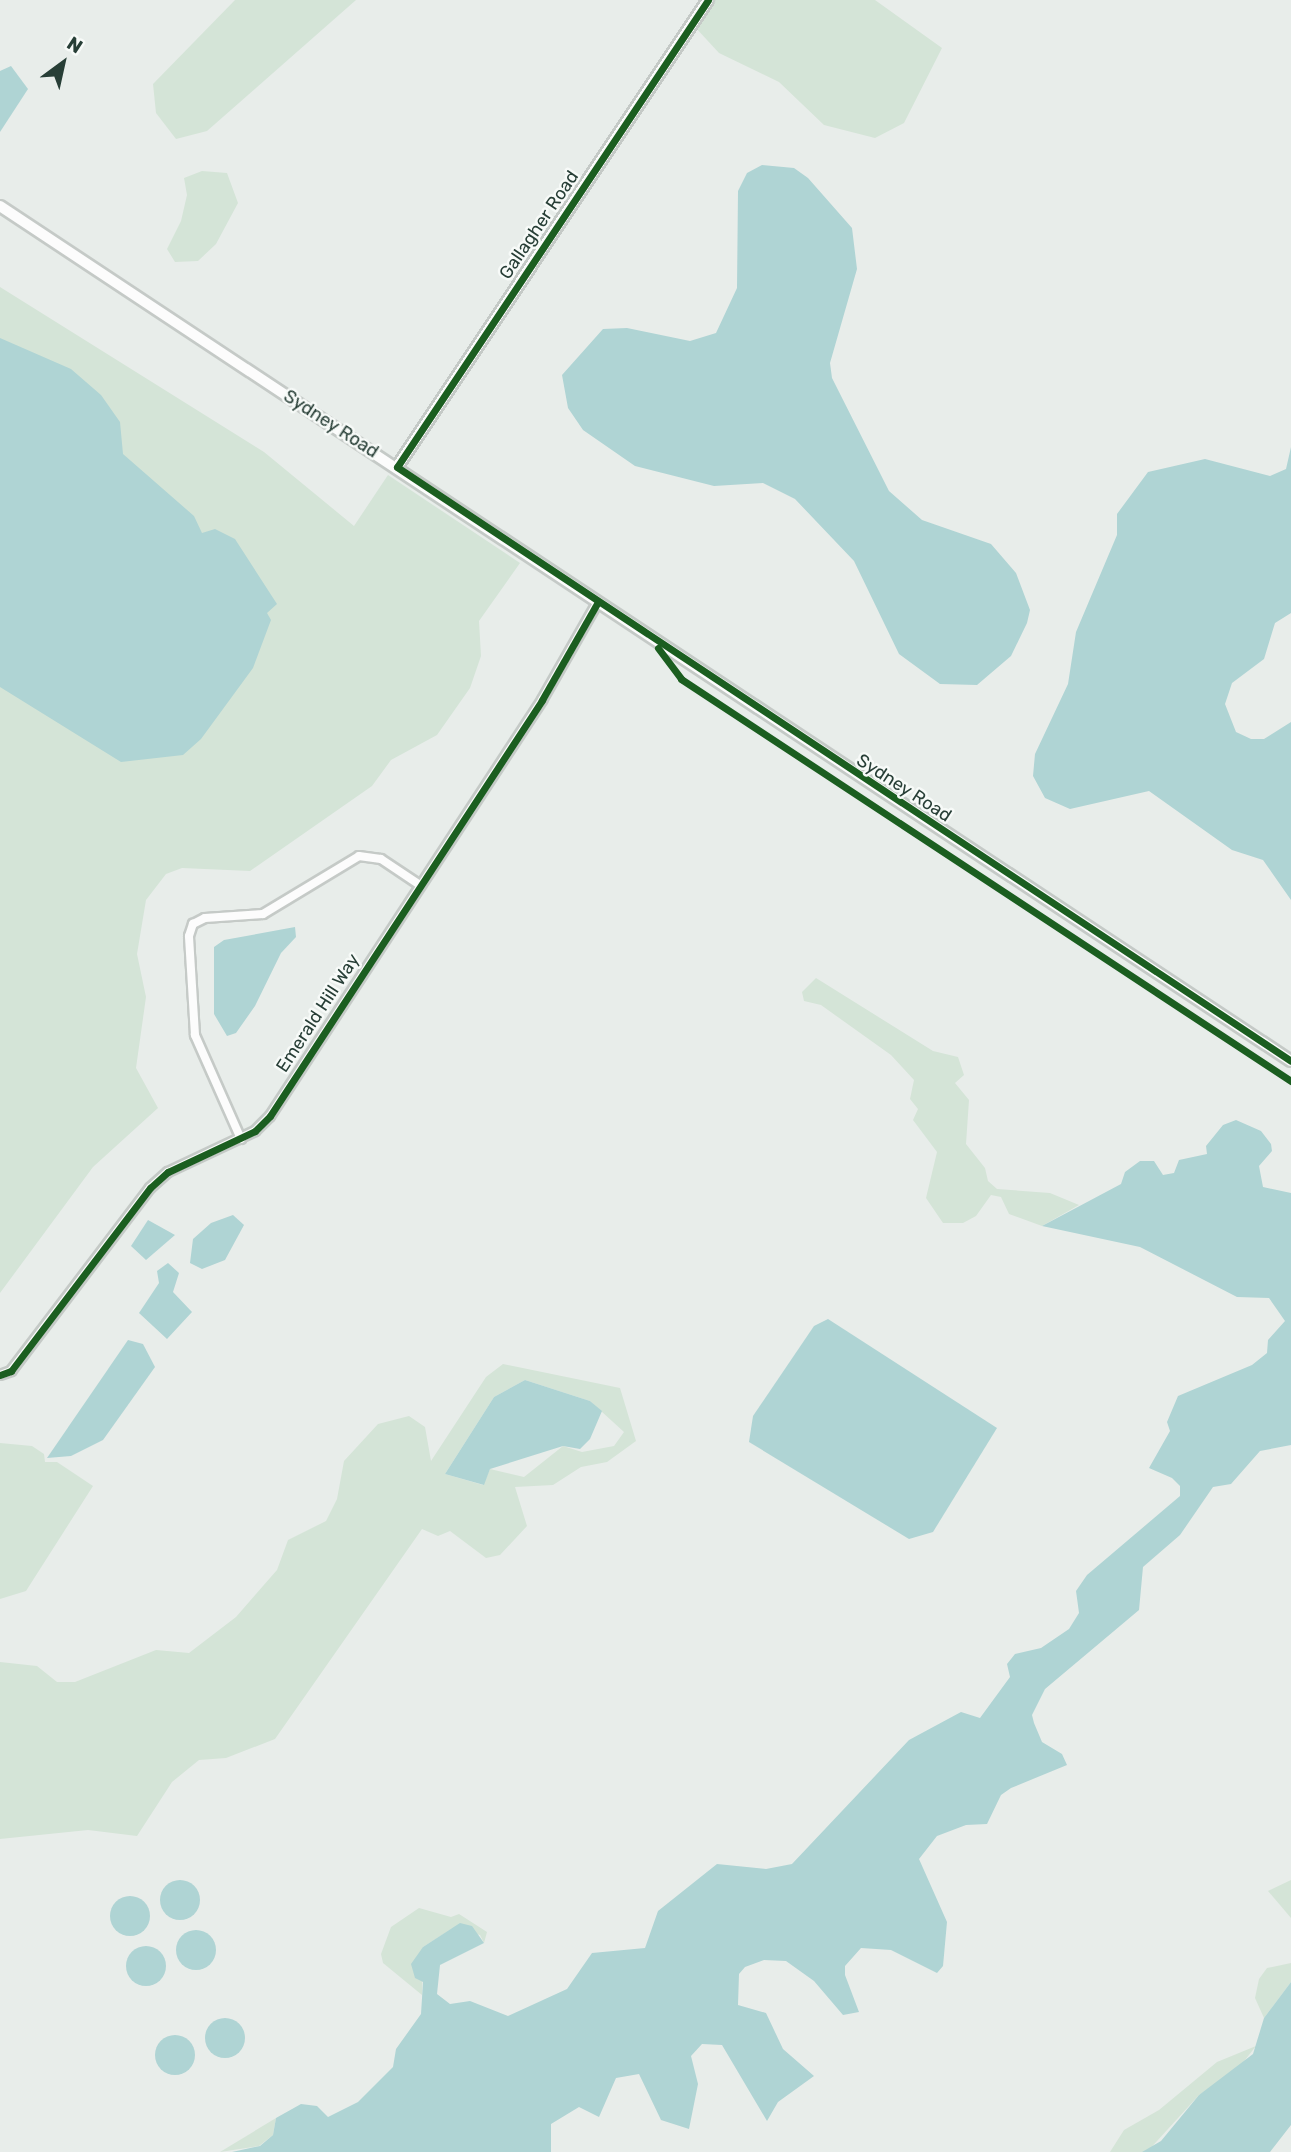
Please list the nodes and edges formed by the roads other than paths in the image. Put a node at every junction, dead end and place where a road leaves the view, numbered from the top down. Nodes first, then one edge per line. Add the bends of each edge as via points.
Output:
1 (708, 0) edge
2 (0, 206) edge
3 (397, 467) junction
4 (598, 602) junction
5 (421, 885) junction
6 (1291, 1061) edge
7 (241, 1139) junction
8 (0, 1375) edge

1 - 3 street, Gallagher Road
2 - 3 street, Sydney Road
3 - 4 street, Sydney Road
4 - 5 street, Emerald Hill Way via 542,700
4 - 6 street, Sydney Road
5 - 7 street, Emerald Hill Way via 270,1116
5 - 7 street via 382,859 359,856 263,914 205,918 193,925 189,936 195,1035
7 - 8 street, Emerald Hill Way via 168,1172 150,1188 11,1371

